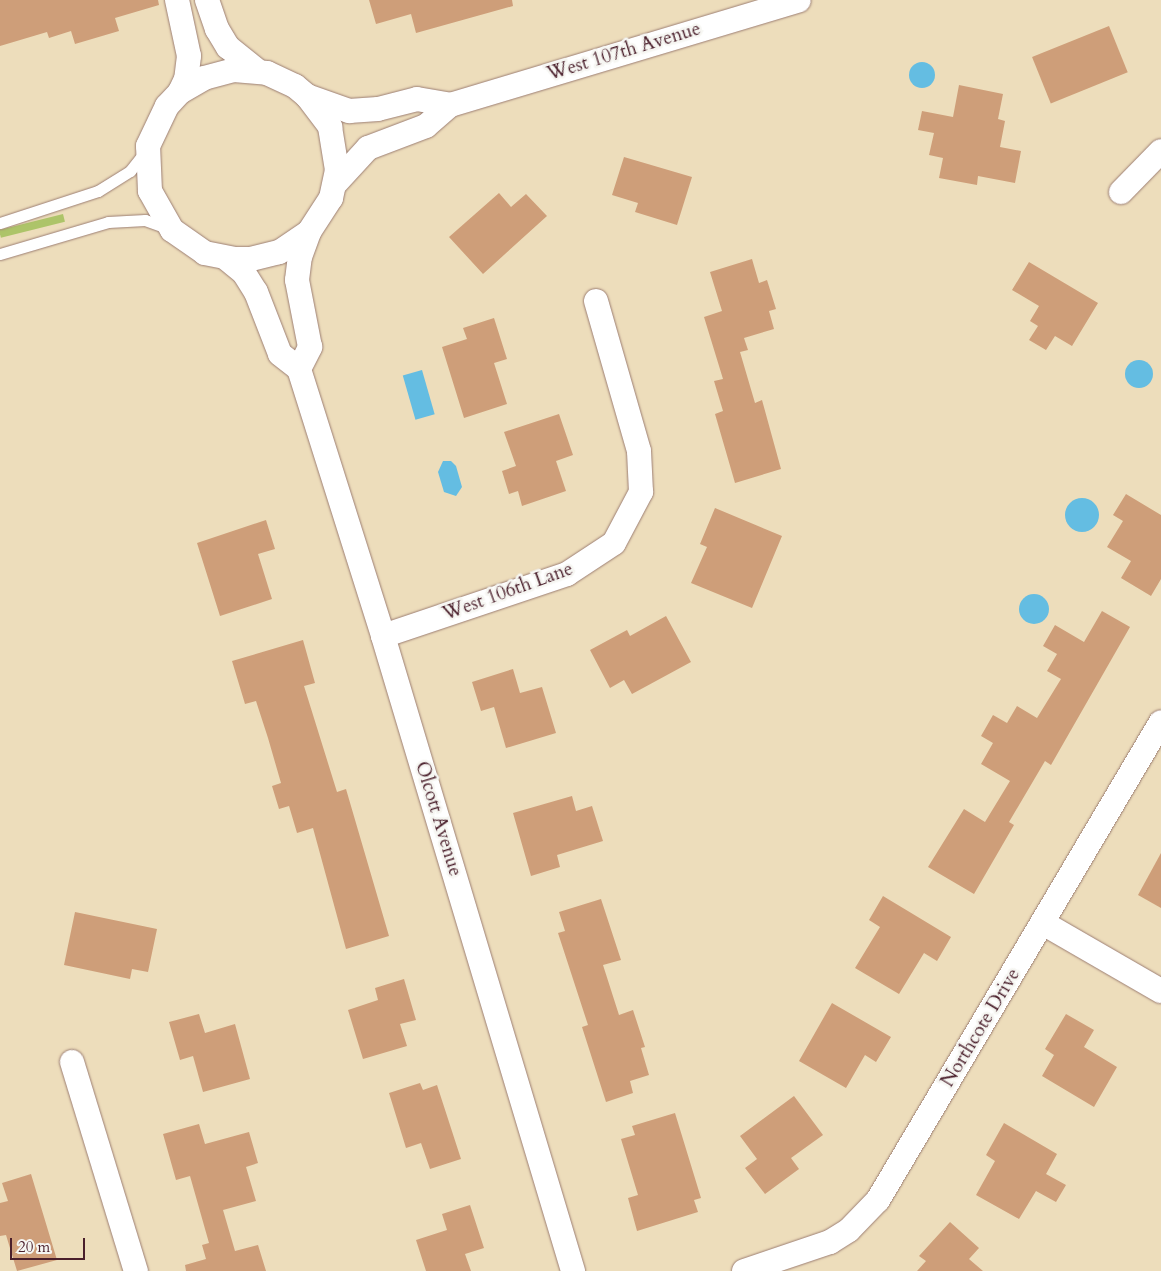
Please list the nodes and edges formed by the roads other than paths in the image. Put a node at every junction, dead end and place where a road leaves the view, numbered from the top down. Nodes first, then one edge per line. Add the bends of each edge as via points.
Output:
1 (177, 0) edge
2 (207, 0) edge
3 (799, 0) edge
4 (258, 71) junction
5 (180, 92) junction
6 (308, 96) junction
7 (450, 105) junction
8 (148, 146) junction
9 (1161, 151) edge
10 (335, 184) junction
11 (1121, 192) dead end
12 (0, 223) edge
13 (172, 230) junction
14 (309, 232) junction
15 (0, 254) edge
16 (227, 259) junction
17 (596, 301) dead end
18 (299, 369) junction
19 (383, 636) junction
20 (1161, 722) edge
21 (1043, 923) junction
22 (1161, 991) edge
23 (72, 1062) dead end
24 (136, 1271) edge
25 (573, 1271) edge
26 (744, 1271) edge

1 - 5 street via 189,56 186,79
2 - 4 street via 217,29 228,47
3 - 7 street, West 107th Avenue
4 - 5 street via 220,72
4 - 6 street via 281,78
5 - 8 street via 158,119
6 - 7 street, West 107th Avenue via 349,111 378,109 417,99
6 - 10 street via 322,114 334,140
7 - 10 street, West 107th Avenue via 426,126 368,148
8 - 12 lane via 130,171 98,191
8 - 13 street via 150,191
9 - 11 street
10 - 14 street via 325,211
13 - 15 lane via 145,220 113,221 78,228
13 - 16 street via 193,247
14 - 16 street via 291,246 265,257
14 - 18 street via 300,257 297,280 310,347
16 - 18 street via 244,273 256,292 280,354
17 - 19 street, West 106th Lane via 639,451 641,492 614,543 567,574
18 - 19 street, Olcott Avenue
19 - 25 street, Olcott Avenue
20 - 21 street, Northcote Drive
21 - 22 street
21 - 26 street, Northcote Drive via 889,1184 864,1216 830,1242
23 - 24 street

